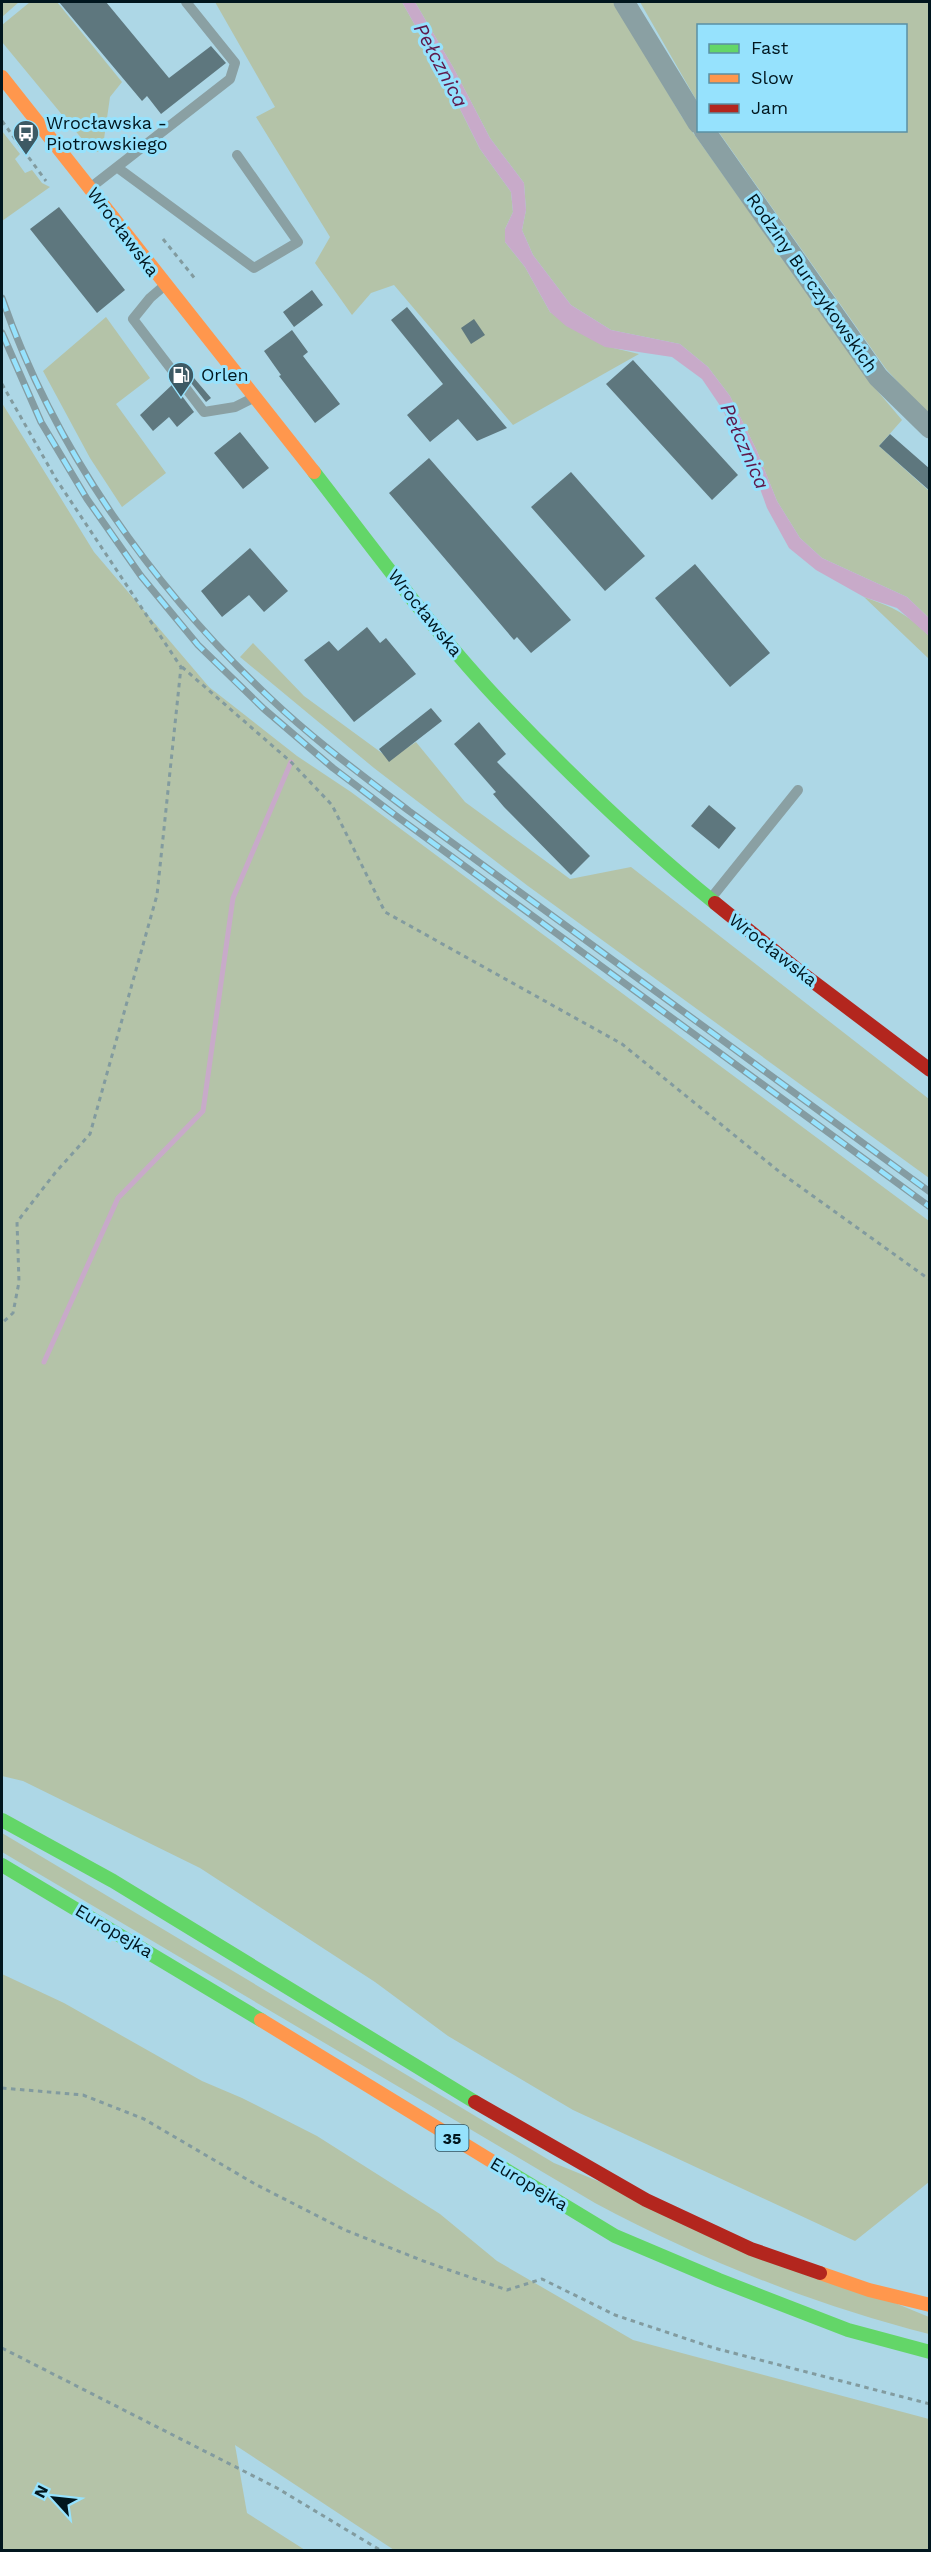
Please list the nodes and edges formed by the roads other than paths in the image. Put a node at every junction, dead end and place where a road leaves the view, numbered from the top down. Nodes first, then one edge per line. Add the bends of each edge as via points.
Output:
1 (186, 2) edge
2 (624, 2) edge
3 (2, 77) edge
4 (697, 120) edge
5 (705, 132) edge
6 (237, 155) dead end
7 (118, 168) junction
8 (90, 189) junction
9 (164, 286) junction
10 (253, 398) junction
11 (930, 428) edge
12 (798, 790) dead end
13 (710, 899) junction
14 (930, 1070) edge
15 (2, 1820) edge
16 (2, 1865) edge
17 (930, 2305) edge
18 (930, 2352) edge

1 - 7 lane via 235,63 230,79
2 - 4 street
3 - 8 main road, Wrocławska
5 - 11 street, Rodziny Burczykowskich via 878,377
6 - 7 lane via 298,242 254,268
7 - 8 lane
8 - 9 main road, Wrocławska
9 - 10 main road, Wrocławska
9 - 10 lane via 133,318 204,412 235,407
10 - 13 main road, Wrocławska via 429,619 505,707 637,836
12 - 13 lane
13 - 14 main road, Wrocławska
15 - 17 main road, 35 via 113,1881 493,2113 646,2200 752,2249 869,2290
16 - 18 main road, Europejka / 35 via 615,2236 848,2330

